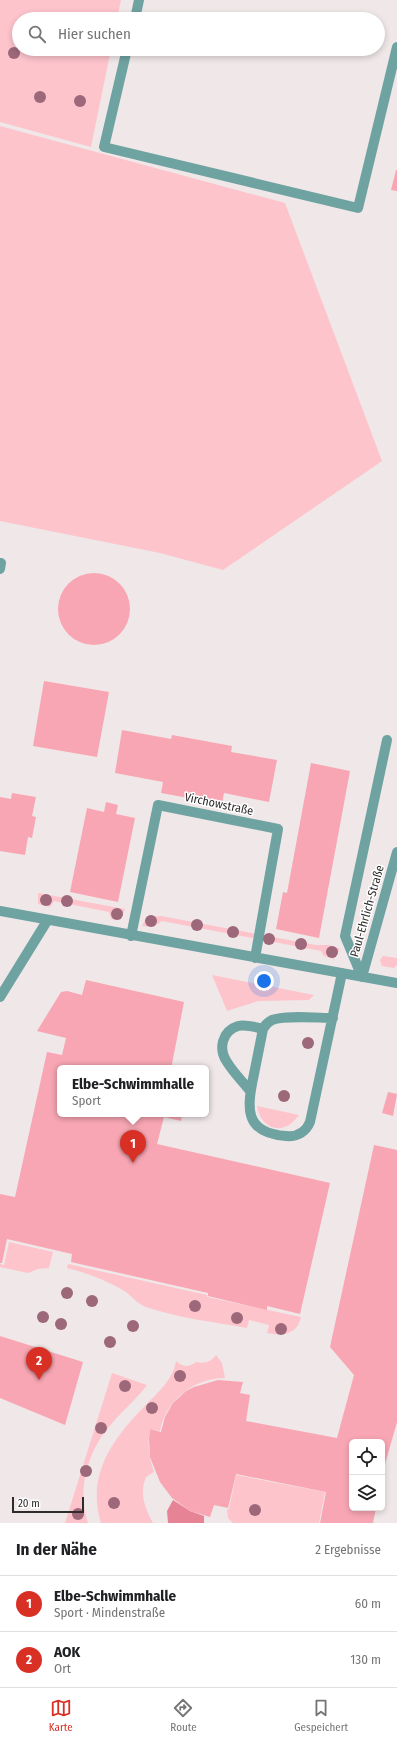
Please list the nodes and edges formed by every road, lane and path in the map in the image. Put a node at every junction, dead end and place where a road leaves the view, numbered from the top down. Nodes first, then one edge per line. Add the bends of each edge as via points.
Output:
1 (139, 0) edge
2 (136, 12) edge
3 (397, 47) edge
4 (126, 56) edge
5 (387, 740) dead end
6 (397, 852) edge
7 (0, 911) edge
8 (47, 921) junction
9 (131, 936) junction
10 (255, 958) junction
11 (342, 973) junction
12 (362, 977) junction
13 (397, 983) edge
14 (0, 997) edge
15 (333, 1018) junction
16 (263, 1029) junction
17 (250, 1091) junction

1 - 2 street
3 - 4 street via 358,208 104,147
5 - 12 street via 345,936
6 - 12 street, Paul-Ehrlich-Straße
7 - 8 street
8 - 9 street
8 - 14 street
9 - 10 street
9 - 10 street, Virchowstraße via 158,805 278,829
10 - 11 street
11 - 12 street
11 - 15 street
12 - 13 street
15 - 16 street via 274,1020
15 - 17 street via 310,1122 305,1131 288,1136 260,1129 250,1115
16 - 17 street
16 - 17 street via 238,1026 230,1031 222,1042 227,1063

